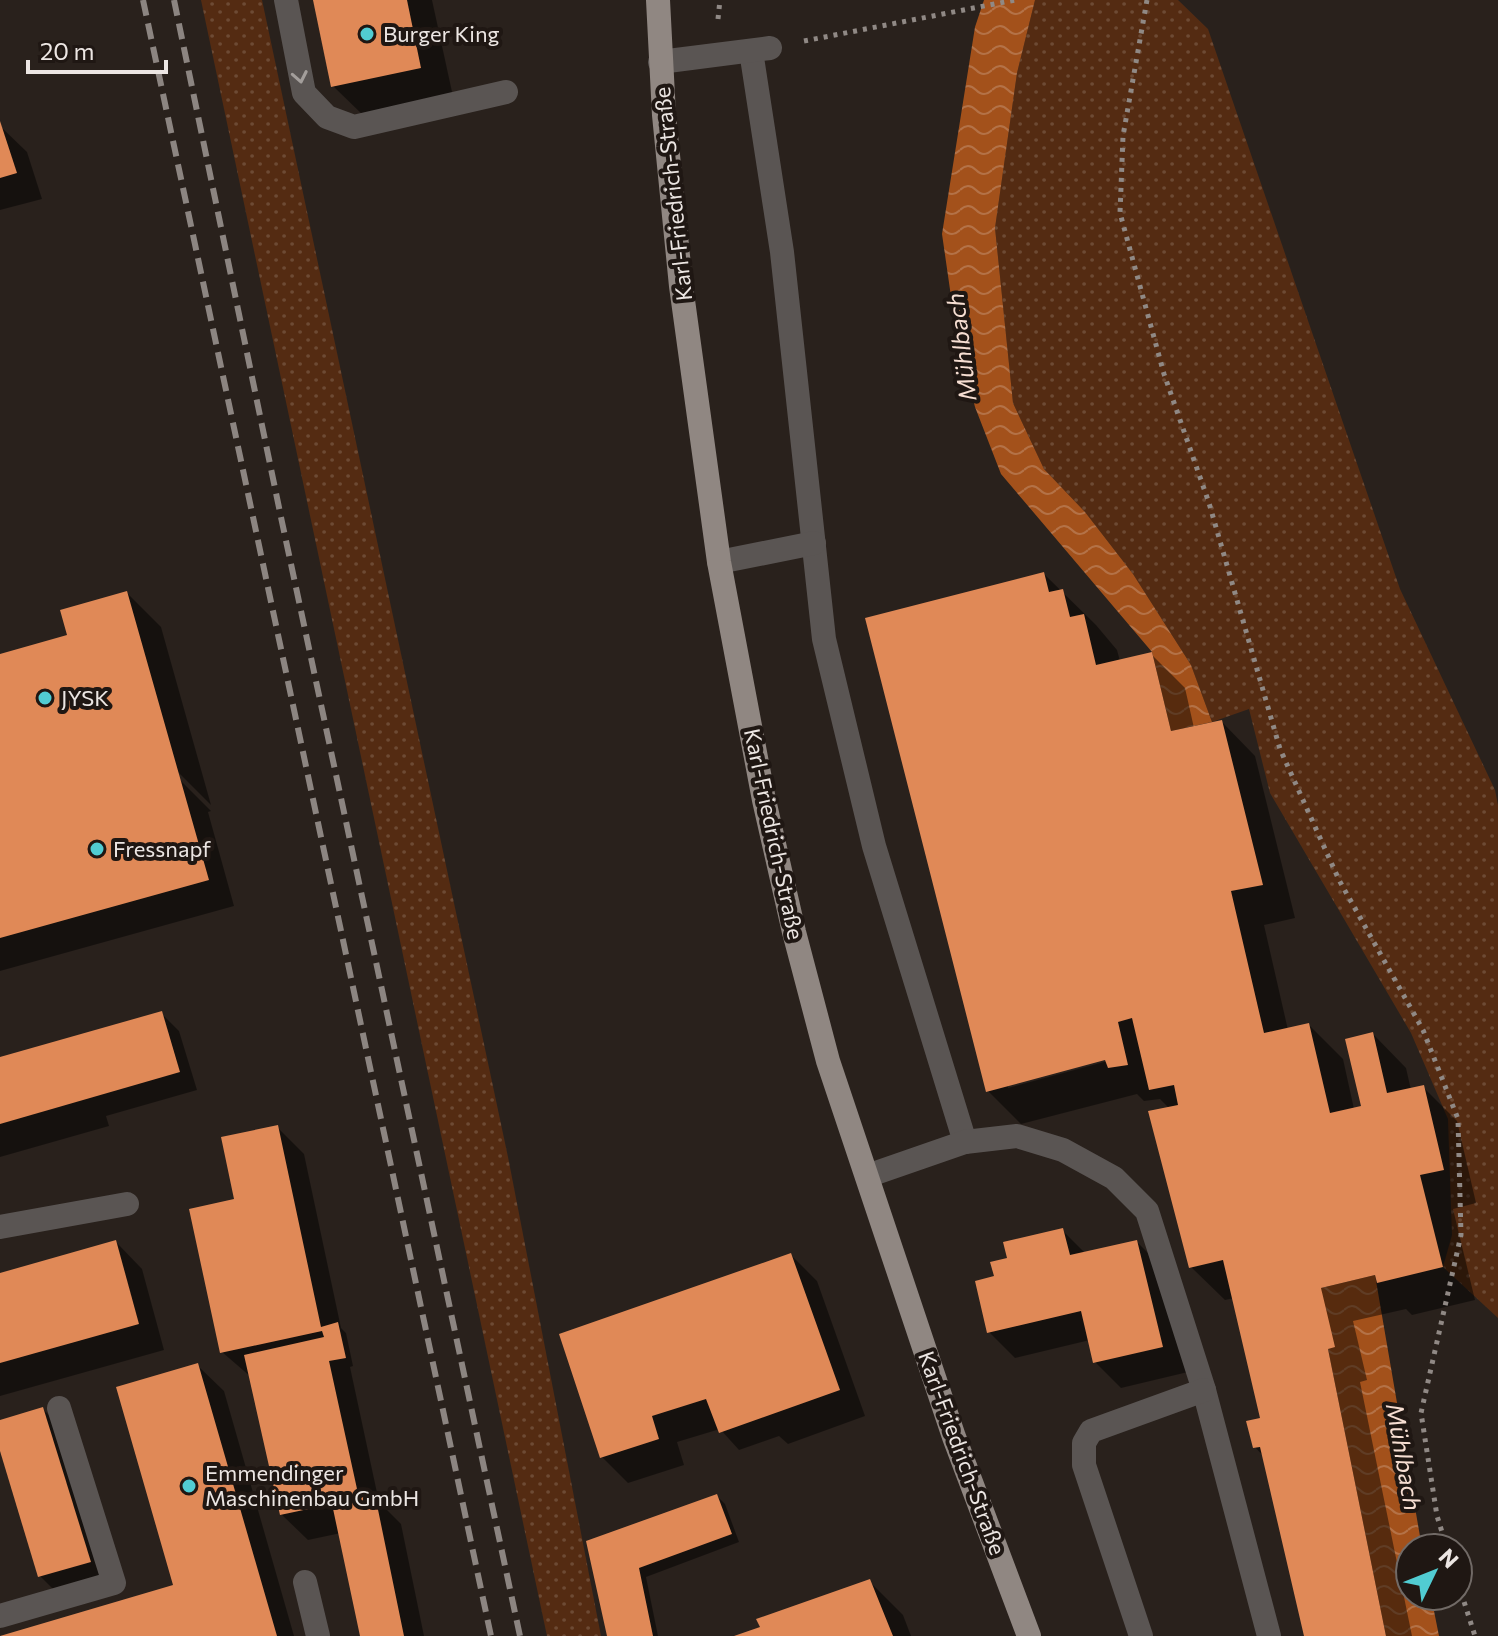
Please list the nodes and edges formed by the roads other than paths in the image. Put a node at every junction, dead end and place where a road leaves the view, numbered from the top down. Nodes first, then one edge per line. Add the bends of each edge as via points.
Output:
1 (286, 0) edge
2 (658, 0) edge
3 (660, 62) junction
4 (506, 92) dead end
5 (814, 543) junction
6 (719, 562) junction
7 (965, 1142) junction
8 (867, 1176) junction
9 (127, 1204) dead end
10 (0, 1227) edge
11 (1204, 1390) junction
12 (59, 1408) dead end
13 (305, 1582) dead end
14 (0, 1616) edge
15 (318, 1636) edge
16 (1029, 1636) edge
17 (1141, 1636) edge
18 (1269, 1636) edge

1 -> 4 lane via 304,93 327,117 354,127
2 - 3 main road, Karl-Friedrich-Straße
3 - 5 lane via 760,49
3 - 6 main road, Karl-Friedrich-Straße via 681,286
5 - 6 lane
5 - 7 lane via 824,639 874,846
6 - 8 main road, Karl-Friedrich-Straße via 794,932 828,1061
7 - 8 lane
7 - 11 lane via 1017,1136 1063,1150 1114,1178 1147,1211
8 - 16 main road, Karl-Friedrich-Straße via 954,1437
9 - 10 lane
11 - 17 lane via 1091,1431 1084,1443 1084,1465
11 - 18 lane
12 - 14 lane via 114,1583
13 - 15 lane

